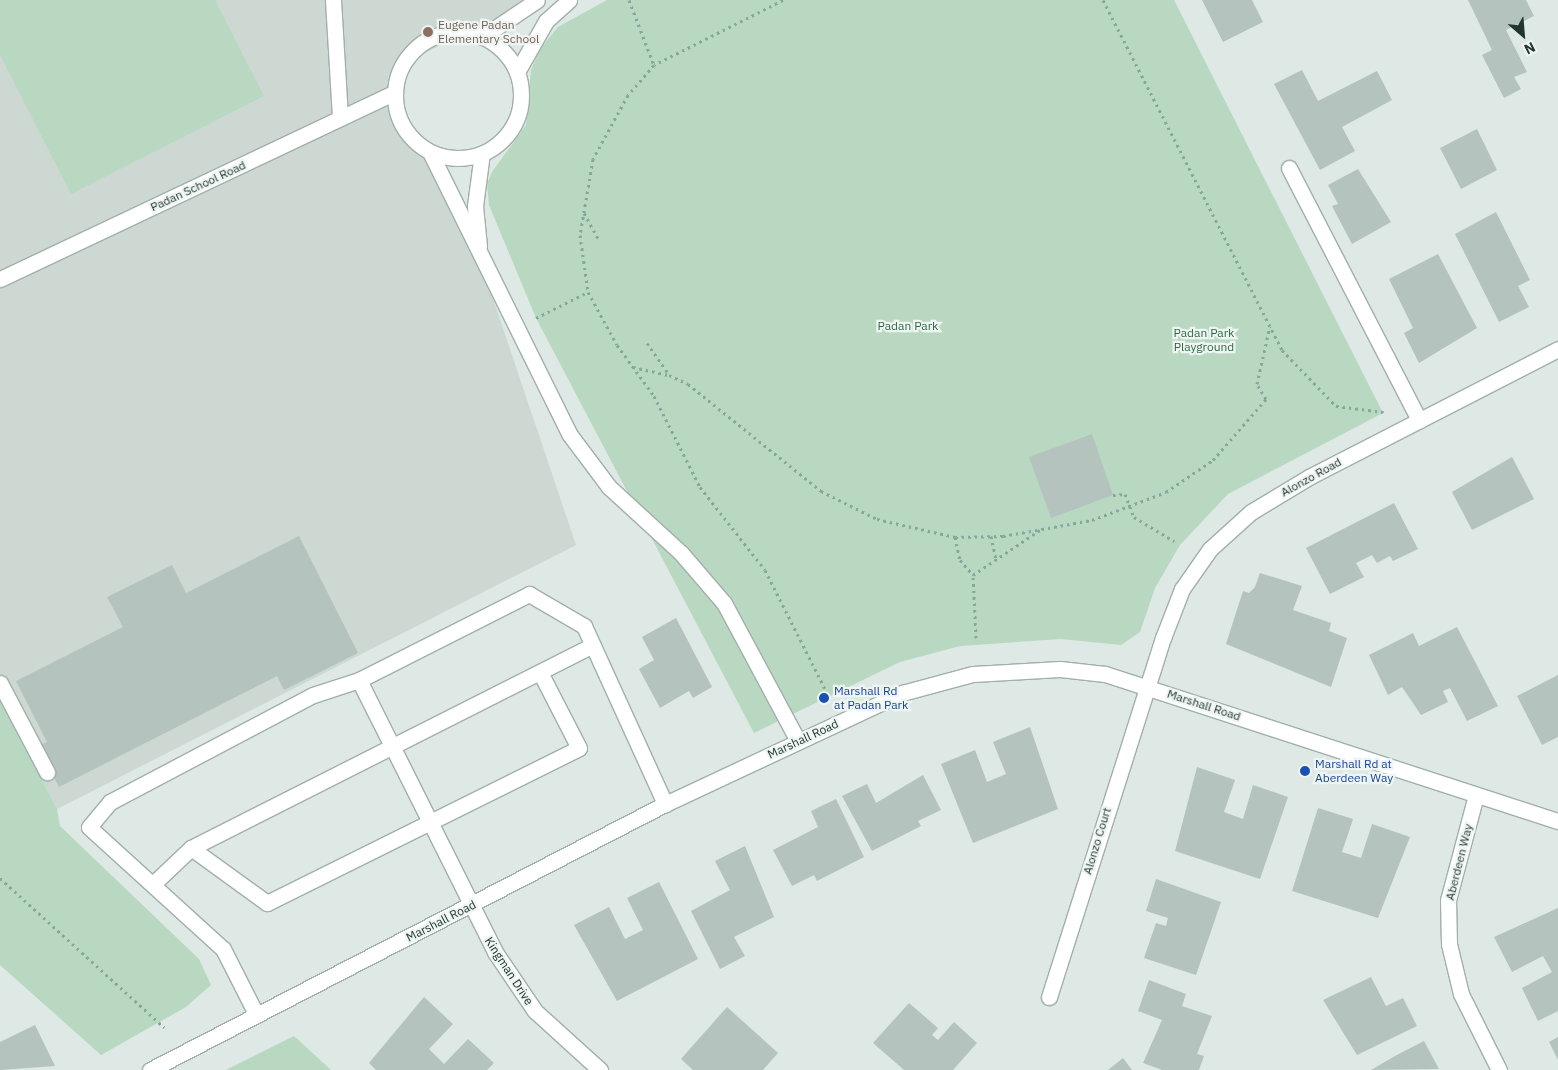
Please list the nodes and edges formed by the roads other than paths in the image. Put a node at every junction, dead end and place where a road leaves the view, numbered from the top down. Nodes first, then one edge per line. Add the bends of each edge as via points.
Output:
1 (333, 0) edge
2 (537, 0) edge
3 (569, 0) edge
4 (482, 37) junction
5 (516, 72) junction
6 (395, 92) junction
7 (340, 118) junction
8 (482, 153) junction
9 (431, 154) junction
10 (1289, 168) dead end
11 (480, 260) junction
12 (0, 279) edge
13 (1558, 349) edge
14 (1419, 420) junction
15 (593, 646) junction
16 (540, 672) junction
17 (359, 680) junction
18 (0, 683) edge
19 (1148, 686) junction
20 (798, 741) junction
21 (393, 747) junction
22 (47, 772) dead end
23 (1476, 795) junction
24 (665, 804) junction
25 (430, 821) junction
26 (1558, 821) edge
27 (191, 848) junction
28 (152, 884) junction
29 (471, 906) junction
30 (1049, 997) dead end
31 (256, 1014) junction
32 (150, 1070) edge
33 (600, 1070) edge
34 (1499, 1070) edge

1 - 7 street
2 - 4 street
3 - 5 street via 546,21
4 - 5 street via 509,58
4 - 6 street via 447,33 431,39 404,62
5 - 8 street via 521,87 516,119 508,133
6 - 7 street, Padan School Road
6 - 9 street via 402,125
7 - 12 street, Padan School Road
8 - 9 street via 465,158
8 - 11 street via 475,206
9 - 11 street
10 - 14 street
11 - 20 street via 570,435 609,487 681,553 724,603
13 - 14 street, Alonzo Road
14 - 19 street, Alonzo Road via 1309,477 1230,529 1182,589
15 - 16 street
15 - 17 street via 584,626 529,594
15 - 24 street
16 - 21 street
16 - 25 street via 579,748
17 - 21 street, Kingman Drive
17 - 28 street via 313,695 110,802 89,827
18 - 22 street
19 - 20 street, Marshall Road via 1105,674 1060,669 973,674 902,693
19 - 23 street, Marshall Road
19 - 30 street, Alonzo Court
20 - 24 street, Marshall Road
21 - 25 street, Kingman Drive
21 - 27 street
23 - 26 street, Marshall Road
23 - 34 street, Aberdeen Way via 1448,900 1449,944 1461,994
24 - 29 street, Marshall Road
25 - 27 street via 267,903
25 - 29 street, Kingman Drive
27 - 28 street
28 - 31 street via 223,949
29 - 31 street, Marshall Road
29 - 33 street, Kingman Drive via 522,995
31 - 32 street, Marshall Road

